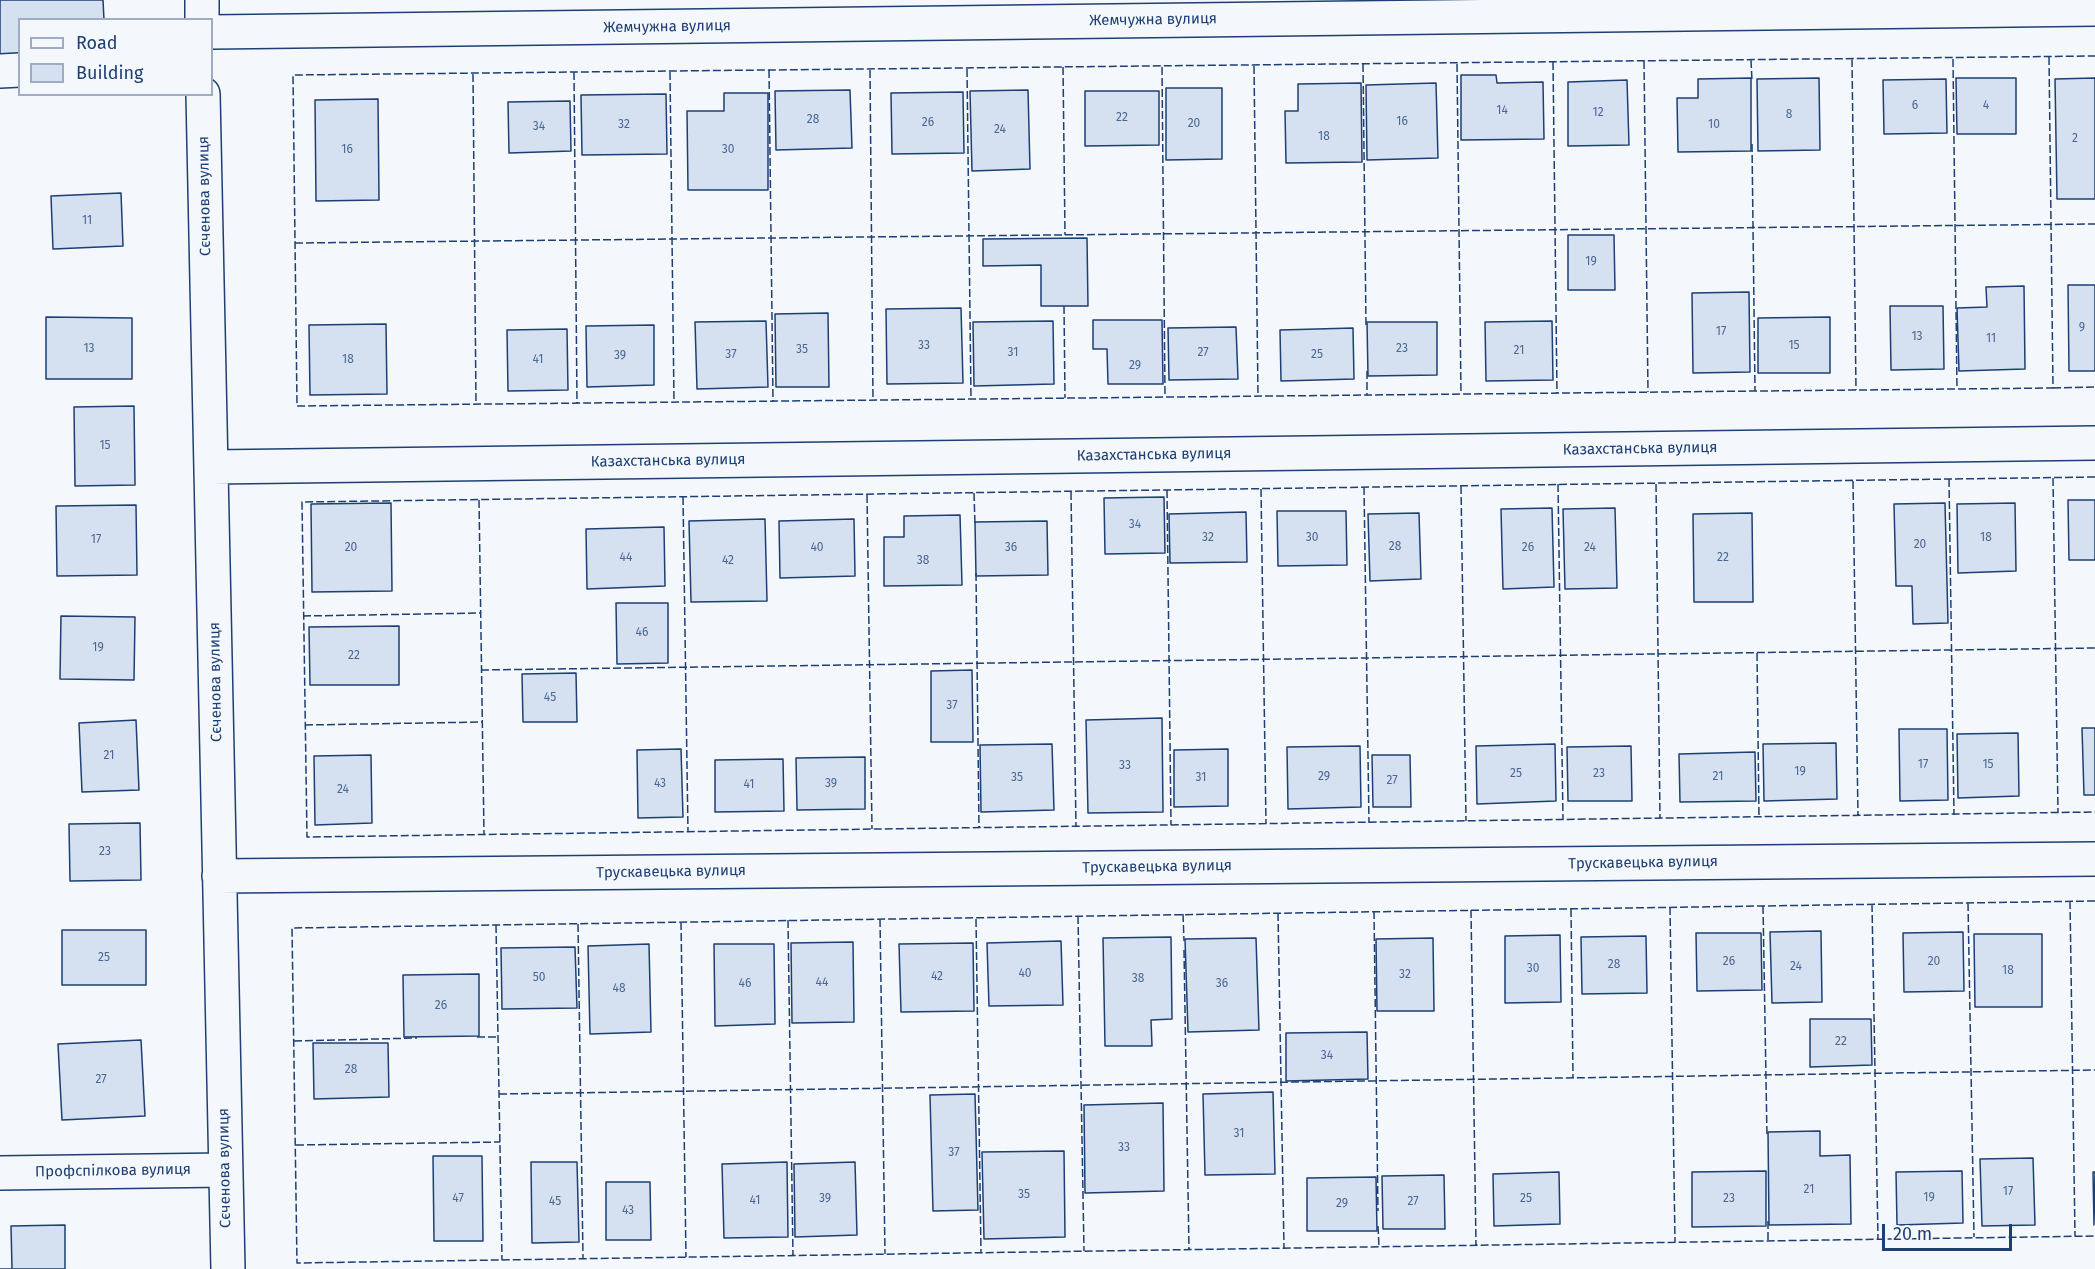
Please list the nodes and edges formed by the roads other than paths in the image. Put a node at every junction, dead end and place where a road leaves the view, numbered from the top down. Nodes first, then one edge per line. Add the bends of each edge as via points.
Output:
1 (201, 0) edge
2 (2095, 9) edge
3 (202, 18) edge
4 (213, 32) edge
5 (18, 70) edge
6 (0, 71) edge
7 (203, 96) edge
8 (2095, 443) edge
9 (212, 467) junction
10 (2095, 859) edge
11 (219, 876) junction
12 (225, 1170) junction
13 (0, 1173) edge
14 (228, 1269) edge

1 - 3 street
2 - 4 street, Жемчужна вулиця
5 - 6 street
7 - 9 street, Сєченова вулиця
8 - 9 street, Казахстанська вулиця
9 - 11 street, Сєченова вулиця
10 - 11 street, Трускавецька вулиця
11 - 12 street, Сєченова вулиця
12 - 13 street, Профспілкова вулиця
12 - 14 street, Сєченова вулиця

